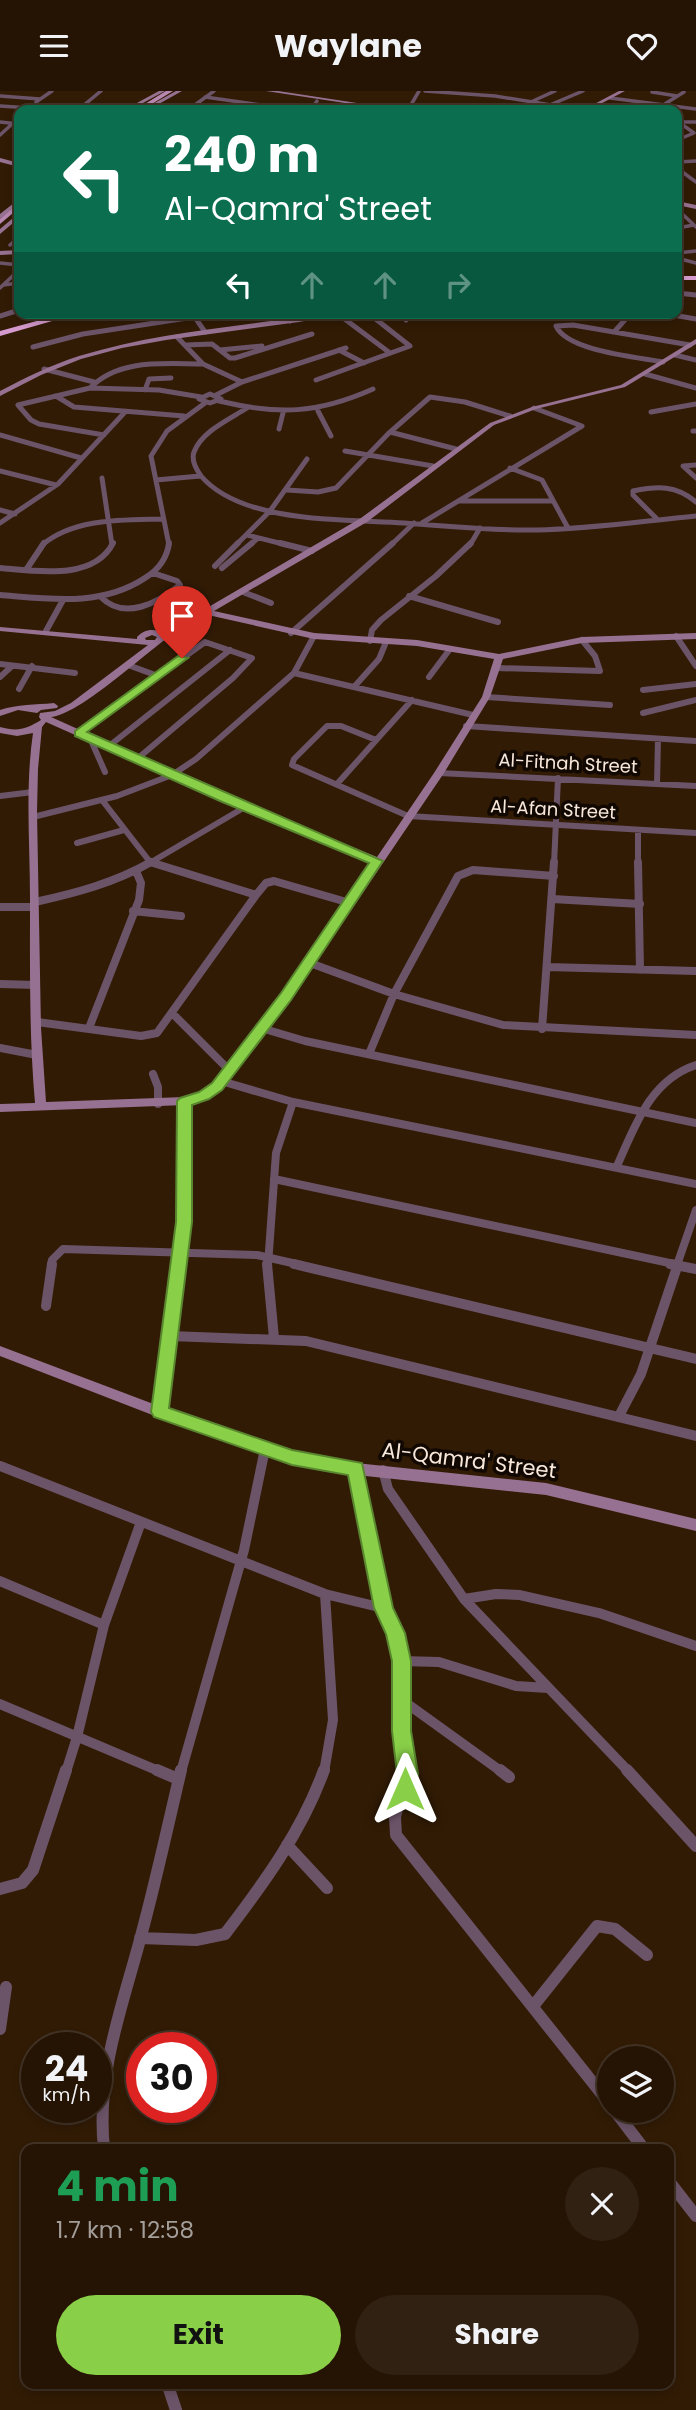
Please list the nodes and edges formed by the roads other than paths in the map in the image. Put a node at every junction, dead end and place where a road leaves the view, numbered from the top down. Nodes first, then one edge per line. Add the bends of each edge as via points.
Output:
1 (52, 91) edge
2 (101, 91) edge
3 (151, 91) edge
4 (163, 91) edge
5 (170, 91) edge
6 (180, 91) edge
7 (214, 91) edge
8 (259, 91) edge
9 (268, 91) edge
10 (425, 91) edge
11 (467, 91) edge
12 (555, 91) edge
13 (583, 91) edge
14 (623, 91) edge
15 (683, 91) edge
16 (652, 92) edge
17 (487, 93) edge
18 (473, 94) junction
19 (696, 94) edge
20 (0, 96) edge
21 (677, 96) junction
22 (205, 97) junction
23 (610, 98) junction
24 (40, 99) junction
25 (326, 100) junction
26 (317, 101) dead end
27 (533, 101) junction
28 (31, 105) edge
29 (84, 105) edge
30 (129, 105) edge
31 (136, 105) edge
32 (143, 105) edge
33 (145, 105) edge
34 (154, 105) edge
35 (195, 105) edge
36 (258, 105) edge
37 (314, 105) edge
38 (365, 105) edge
39 (553, 105) joint
40 (595, 105) edge
41 (655, 105) edge
42 (663, 105) edge
43 (0, 122) edge
44 (12, 124) joint
45 (682, 124) edge
46 (689, 129) junction
47 (682, 130) edge
48 (0, 135) edge
49 (682, 139) edge
50 (14, 209) edge
51 (682, 210) edge
52 (0, 224) edge
53 (695, 226) edge
54 (14, 241) edge
55 (10, 245) dead end
56 (35, 319) edge
57 (38, 319) edge
58 (50, 319) edge
59 (170, 319) edge
60 (196, 319) edge
61 (304, 319) edge
62 (346, 319) edge
63 (376, 319) edge
64 (626, 319) edge
65 (32, 320) junction
66 (290, 321) joint
67 (615, 331) junction
68 (0, 332) edge
69 (205, 333) junction
70 (312, 334) dead end
71 (177, 337) junction
72 (693, 343) edge
73 (282, 344) junction
74 (186, 345) junction
75 (33, 347) dead end
76 (346, 348) dead end
77 (220, 350) junction
78 (339, 350) junction
79 (390, 353) junction
80 (675, 355) junction
81 (696, 361) edge
82 (663, 362) junction
83 (203, 363) junction
84 (364, 363) junction
85 (44, 369) junction
86 (645, 375) junction
87 (170, 377) dead end
88 (316, 380) dead end
89 (94, 382) junction
90 (242, 382) junction
91 (90, 388) junction
92 (696, 388) edge
93 (373, 389) dead end
94 (145, 390) junction
95 (0, 394) edge
96 (216, 395) junction
97 (56, 396) junction
98 (203, 400) junction
99 (219, 401) junction
100 (696, 404) edge
101 (247, 408) junction
102 (534, 408) junction
103 (318, 411) junction
104 (125, 412) junction
105 (651, 412) dead end
106 (283, 413) junction
107 (186, 416) junction
108 (509, 416) junction
109 (279, 429) dead end
110 (390, 432) junction
111 (0, 435) edge
112 (104, 435) junction
113 (331, 436) dead end
114 (456, 449) junction
115 (345, 451) dead end
116 (367, 455) junction
117 (81, 458) junction
118 (307, 459) dead end
119 (696, 465) edge
120 (432, 466) junction
121 (510, 468) junction
122 (0, 471) edge
123 (200, 477) junction
124 (102, 478) dead end
125 (696, 478) edge
126 (156, 480) junction
127 (56, 485) junction
128 (287, 490) junction
129 (457, 501) junction
130 (553, 501) junction
131 (696, 502) edge
132 (0, 510) edge
133 (377, 510) junction
134 (270, 511) junction
135 (15, 514) junction
136 (696, 516) edge
137 (162, 519) junction
138 (366, 519) junction
139 (657, 519) junction
140 (382, 520) junction
141 (111, 521) junction
142 (0, 523) edge
143 (417, 524) junction
144 (480, 528) junction
145 (568, 528) junction
146 (247, 535) junction
147 (258, 538) junction
148 (312, 551) junction
149 (0, 568) edge
150 (26, 570) junction
151 (153, 573) junction
152 (243, 592) junction
153 (0, 595) edge
154 (409, 596) junction
155 (101, 597) junction
156 (63, 600) junction
157 (271, 603) dead end
158 (203, 614) junction
159 (498, 622) dead end
160 (0, 628) edge
161 (49, 631) junction
162 (291, 633) junction
163 (314, 636) junction
164 (676, 636) junction
165 (696, 636) edge
166 (158, 638) junction
167 (144, 639) junction
168 (582, 640) junction
169 (370, 641) junction
170 (386, 642) junction
171 (450, 649) junction
172 (230, 650) junction
173 (693, 659) edge
174 (498, 662) junction
175 (0, 664) edge
176 (128, 665) junction
177 (12, 666) junction
178 (32, 666) junction
179 (696, 667) edge
180 (75, 673) dead end
181 (294, 673) junction
182 (158, 676) junction
183 (0, 677) edge
184 (429, 677) dead end
185 (696, 684) edge
186 (354, 687) junction
187 (19, 689) dead end
188 (643, 690) dead end
189 (486, 697) junction
190 (412, 700) junction
191 (696, 700) edge
192 (610, 705) dead end
193 (0, 706) edge
194 (12, 708) junction
195 (32, 708) junction
196 (0, 713) edge
197 (643, 713) dead end
198 (473, 715) junction
199 (41, 721) junction
200 (466, 726) junction
201 (76, 732) junction
202 (7, 733) edge
203 (90, 738) junction
204 (659, 739) junction
205 (376, 740) junction
206 (696, 741) edge
207 (108, 746) junction
208 (33, 756) junction
209 (137, 759) junction
210 (105, 772) dead end
211 (439, 773) junction
212 (172, 775) junction
213 (558, 778) junction
214 (337, 784) junction
215 (657, 784) junction
216 (696, 786) edge
217 (33, 792) junction
218 (0, 796) edge
219 (102, 800) junction
220 (246, 807) junction
221 (408, 816) junction
222 (33, 817) junction
223 (557, 826) junction
224 (124, 830) junction
225 (638, 830) junction
226 (696, 833) edge
227 (77, 843) dead end
228 (377, 861) junction
229 (150, 862) junction
230 (136, 871) junction
231 (554, 876) junction
232 (256, 895) junction
233 (552, 899) junction
234 (350, 903) junction
235 (35, 904) junction
236 (640, 904) junction
237 (0, 907) edge
238 (133, 911) junction
239 (181, 916) dead end
240 (310, 963) junction
241 (547, 967) junction
242 (640, 970) junction
243 (696, 971) edge
244 (0, 984) edge
245 (36, 985) junction
246 (394, 994) junction
247 (172, 1013) junction
248 (37, 1022) junction
249 (89, 1028) junction
250 (261, 1028) junction
251 (542, 1029) junction
252 (696, 1035) edge
253 (0, 1048) edge
254 (369, 1054) junction
255 (37, 1055) junction
256 (696, 1065) edge
257 (153, 1074) dead end
258 (225, 1075) junction
259 (185, 1101) junction
260 (293, 1101) junction
261 (158, 1104) junction
262 (41, 1106) junction
263 (0, 1108) edge
264 (644, 1111) junction
265 (696, 1123) edge
266 (617, 1166) junction
267 (274, 1179) junction
268 (696, 1184) edge
269 (696, 1210) edge
270 (181, 1251) junction
271 (267, 1259) junction
272 (680, 1265) junction
273 (696, 1269) edge
274 (46, 1306) dead end
275 (170, 1336) junction
276 (274, 1338) junction
277 (650, 1346) junction
278 (0, 1351) edge
279 (696, 1359) edge
280 (160, 1412) junction
281 (619, 1416) junction
282 (696, 1436) edge
283 (265, 1449) junction
284 (0, 1466) edge
285 (356, 1469) junction
286 (383, 1471) junction
287 (141, 1522) junction
288 (696, 1525) edge
289 (240, 1560) junction
290 (0, 1581) edge
291 (325, 1594) junction
292 (464, 1599) junction
293 (383, 1608) junction
294 (104, 1625) junction
295 (696, 1646) edge
296 (401, 1661) junction
297 (548, 1688) junction
298 (402, 1700) junction
299 (0, 1704) edge
300 (76, 1737) junction
301 (509, 1777) dead end
302 (178, 1779) junction
303 (287, 1845) junction
304 (696, 1846) edge
305 (327, 1888) dead end
306 (0, 1889) edge
307 (140, 1938) junction
308 (647, 1955) dead end
309 (6, 1987) dead end
310 (534, 2005) junction
311 (0, 2029) edge
312 (597, 2087) edge
313 (624, 2123) edge
314 (103, 2144) edge
315 (640, 2144) edge
316 (674, 2188) edge
317 (696, 2216) edge
318 (169, 2389) edge
319 (176, 2410) edge

1 - 24 street
2 - 29 street
3 - 30 street
4 - 31 street
4 - 32 main road
5 - 33 main road
6 - 34 street
7 - 22 street
8 - 25 street
9 - 25 street
10 - 18 street
11 - 18 street
12 - 27 street
13 - 39 street
14 - 23 street
15 - 19 street
15 - 21 street
16 - 21 street
17 - 18 street
17 - 27 street
20 - 24 street
21 - 42 street
22 - 35 street
22 - 36 street
23 - 40 street
23 - 41 street
24 - 28 street
25 - 38 street
26 - 37 street
27 - 39 street
43 - 44 street
44 - 48 street
45 - 46 street
46 - 47 street
46 - 49 street via 694,135
50 - 52 main road
51 - 53 street
54 - 55 street
56 - 65 highway
57 - 65 highway
58 - 68 highway
59 - 75 street
60 - 69 street
61 - 66 street
62 - 79 street
63 - 79 street via 411,345
64 - 67 street
65 - 68 highway
66 - 69 street
67 - 72 street
67 - 82 street via 569,324 555,327 579,345
69 - 71 street
70 - 73 street
71 - 74 street
71 - 85 street
72 - 80 street
73 - 77 street
73 - 77 street via 237,358
74 - 77 street via 210,343
74 - 83 street
76 - 78 street
78 - 84 street
78 - 90 street
79 - 84 street
80 - 81 street
80 - 82 street
82 - 86 street
83 - 89 street via 118,369
83 - 90 street
84 - 88 street
85 - 89 street
85 - 95 street
86 - 92 street
86 - 102 street via 619,388
87 - 94 street via 149,379
89 - 91 street
90 - 96 street
91 - 94 street
91 - 97 street
93 - 103 street
94 - 98 street
96 - 98 street
96 - 99 street
97 - 104 street via 74,407
97 - 112 street via 18,406 39,424
98 - 99 street
98 - 107 street
99 - 101 street
100 - 105 street
101 - 106 street
101 - 123 street via 195,449 193,460
102 - 108 street
102 - 121 street via 582,426
103 - 106 street
103 - 113 street
104 - 107 street
104 - 112 street
106 - 109 street
107 - 126 street via 165,431 153,449
108 - 110 street via 472,403 431,397
108 - 114 street
110 - 114 street
110 - 116 street
111 - 117 street
112 - 117 street
114 - 120 street
115 - 116 street
116 - 120 street
116 - 128 street via 331,490
117 - 127 street
118 - 128 street
119 - 125 street via 683,466
120 - 133 street
121 - 129 street
121 - 130 street via 542,480
122 - 127 street
123 - 126 street
123 - 134 street via 220,493
124 - 141 street
126 - 137 street
127 - 135 street
128 - 134 street
129 - 130 street
129 - 143 street
130 - 145 street
131 - 139 street via 675,487 634,491
132 - 135 street
133 - 138 street
133 - 140 street
134 - 138 street
134 - 146 street
135 - 142 street
136 - 139 street
137 - 141 street
137 - 151 street via 168,550
138 - 140 street
138 - 148 street
139 - 145 street
140 - 143 street
141 - 150 street via 52,537 38,549
141 - 150 street via 114,546 100,561 72,569
143 - 144 street
143 - 162 street
144 - 145 street
144 - 154 street via 476,539
146 - 147 street
146 - 147 street via 219,567
147 - 148 street
148 - 152 street
149 - 150 street
151 - 155 street via 134,586
151 - 155 street via 180,585 159,599 129,608 110,607
152 - 157 street
152 - 158 street
153 - 156 street
154 - 159 street
154 - 169 street via 375,626
155 - 156 street
156 - 161 street
158 - 162 street
158 - 166 street
160 - 161 street
160 - 167 street
161 - 167 street
162 - 163 street
163 - 169 street
163 - 181 street
164 - 165 street
164 - 168 street
164 - 173 street
166 - 167 street
166 - 176 street
167 - 195 street via 137,653 71,701
168 - 174 street
168 - 174 street via 595,656 598,672
169 - 170 street
170 - 171 street
170 - 186 street via 379,659
171 - 174 street
171 - 184 street
172 - 182 street via 205,642
172 - 207 street
172 - 209 street via 252,659
173 - 179 street
174 - 189 street
175 - 177 street
176 - 182 street
176 - 199 street via 68,709
177 - 178 street
177 - 183 street
178 - 180 street
178 - 187 street
181 - 186 street
181 - 212 street
182 - 201 street
185 - 188 street
186 - 190 street
189 - 192 street
189 - 198 street
190 - 198 street
190 - 205 street
191 - 197 street
193 - 194 street
194 - 195 street
194 - 196 street
195 - 199 street
198 - 200 street
199 - 201 street
199 - 202 street
199 - 208 street
200 - 204 street
200 - 211 street
201 - 203 street
202 - 208 street
203 - 207 street
203 - 210 street
204 - 206 street
204 - 215 street
205 - 214 street
205 - 214 street via 341,726 324,727 294,759 292,765 297,769
207 - 209 street
208 - 217 street
209 - 212 street
211 - 213 street, Al-Fitnah Street
211 - 221 street
212 - 219 street
212 - 220 street
213 - 215 street, Al-Fitnah Street
213 - 223 street
214 - 221 street
215 - 216 street, Al-Fitnah Street
217 - 218 street
217 - 222 street
219 - 222 street
219 - 224 street
220 - 228 street
220 - 229 street
221 - 223 street, Al-Afan Street
221 - 228 street
222 - 235 street
223 - 225 street, Al-Afan Street
223 - 231 street
224 - 227 street
224 - 229 street
225 - 226 street, Al-Afan Street
225 - 236 street
228 - 234 street
229 - 230 street
229 - 232 street
230 - 235 street
230 - 238 street via 141,888
231 - 233 street
231 - 246 street via 472,870 458,876
232 - 234 street via 274,881
232 - 247 street
233 - 236 street
233 - 241 street
234 - 240 street
235 - 237 street
235 - 245 street
236 - 242 street
238 - 239 street
238 - 249 street
240 - 246 street
240 - 250 street
241 - 242 street
241 - 251 street
242 - 243 street
244 - 245 street
245 - 248 street
246 - 251 street via 482,1020
246 - 254 street
247 - 249 street via 160,1031 149,1036
247 - 258 street
248 - 249 street
248 - 255 street
250 - 254 street
250 - 258 street
251 - 252 street
253 - 255 street
254 - 264 street
255 - 262 street
256 - 264 street via 670,1074
257 - 261 street
258 - 259 street via 204,1096
258 - 260 street
259 - 261 street
259 - 270 street
260 - 266 street
260 - 267 street via 278,1142
261 - 262 street
262 - 263 street
264 - 265 street
264 - 266 street
266 - 268 street
267 - 271 street
267 - 272 street
269 - 272 street
270 - 271 street
270 - 274 street via 63,1249 52,1260
270 - 275 street
271 - 276 street
271 - 277 street
272 - 273 street
272 - 277 street
275 - 276 street
275 - 280 street
276 - 281 street via 319,1344
277 - 279 street
277 - 281 street via 633,1395
278 - 280 street, Al-Qamra' Street
280 - 283 street, Al-Qamra' Street
281 - 282 street
283 - 285 street, Al-Qamra' Street
283 - 289 street via 260,1488
284 - 287 street
285 - 286 street, Al-Qamra' Street
285 - 293 street
286 - 288 street, Al-Qamra' Street via 546,1489
286 - 292 street via 388,1489
287 - 289 street
287 - 294 street
289 - 291 street
289 - 302 street
290 - 294 street
291 - 293 street
291 - 303 street via 331,1740 316,1790
292 - 295 street via 520,1595 599,1613
292 - 297 street
293 - 296 street
294 - 300 street
296 - 297 street via 439,1662 516,1686
296 - 298 street
297 - 304 street
298 - 301 street
298 - 310 street via 401,1731 408,1774 395,1817 396,1835
299 - 300 street
300 - 302 street
300 - 306 street via 30,1878 21,1887
302 - 307 street
303 - 305 street
303 - 307 street via 218,1938
307 - 314 street via 101,2087
308 - 310 street via 615,1929 597,1926
309 - 311 street
310 - 312 street
313 - 315 street
316 - 317 street
318 - 319 street

